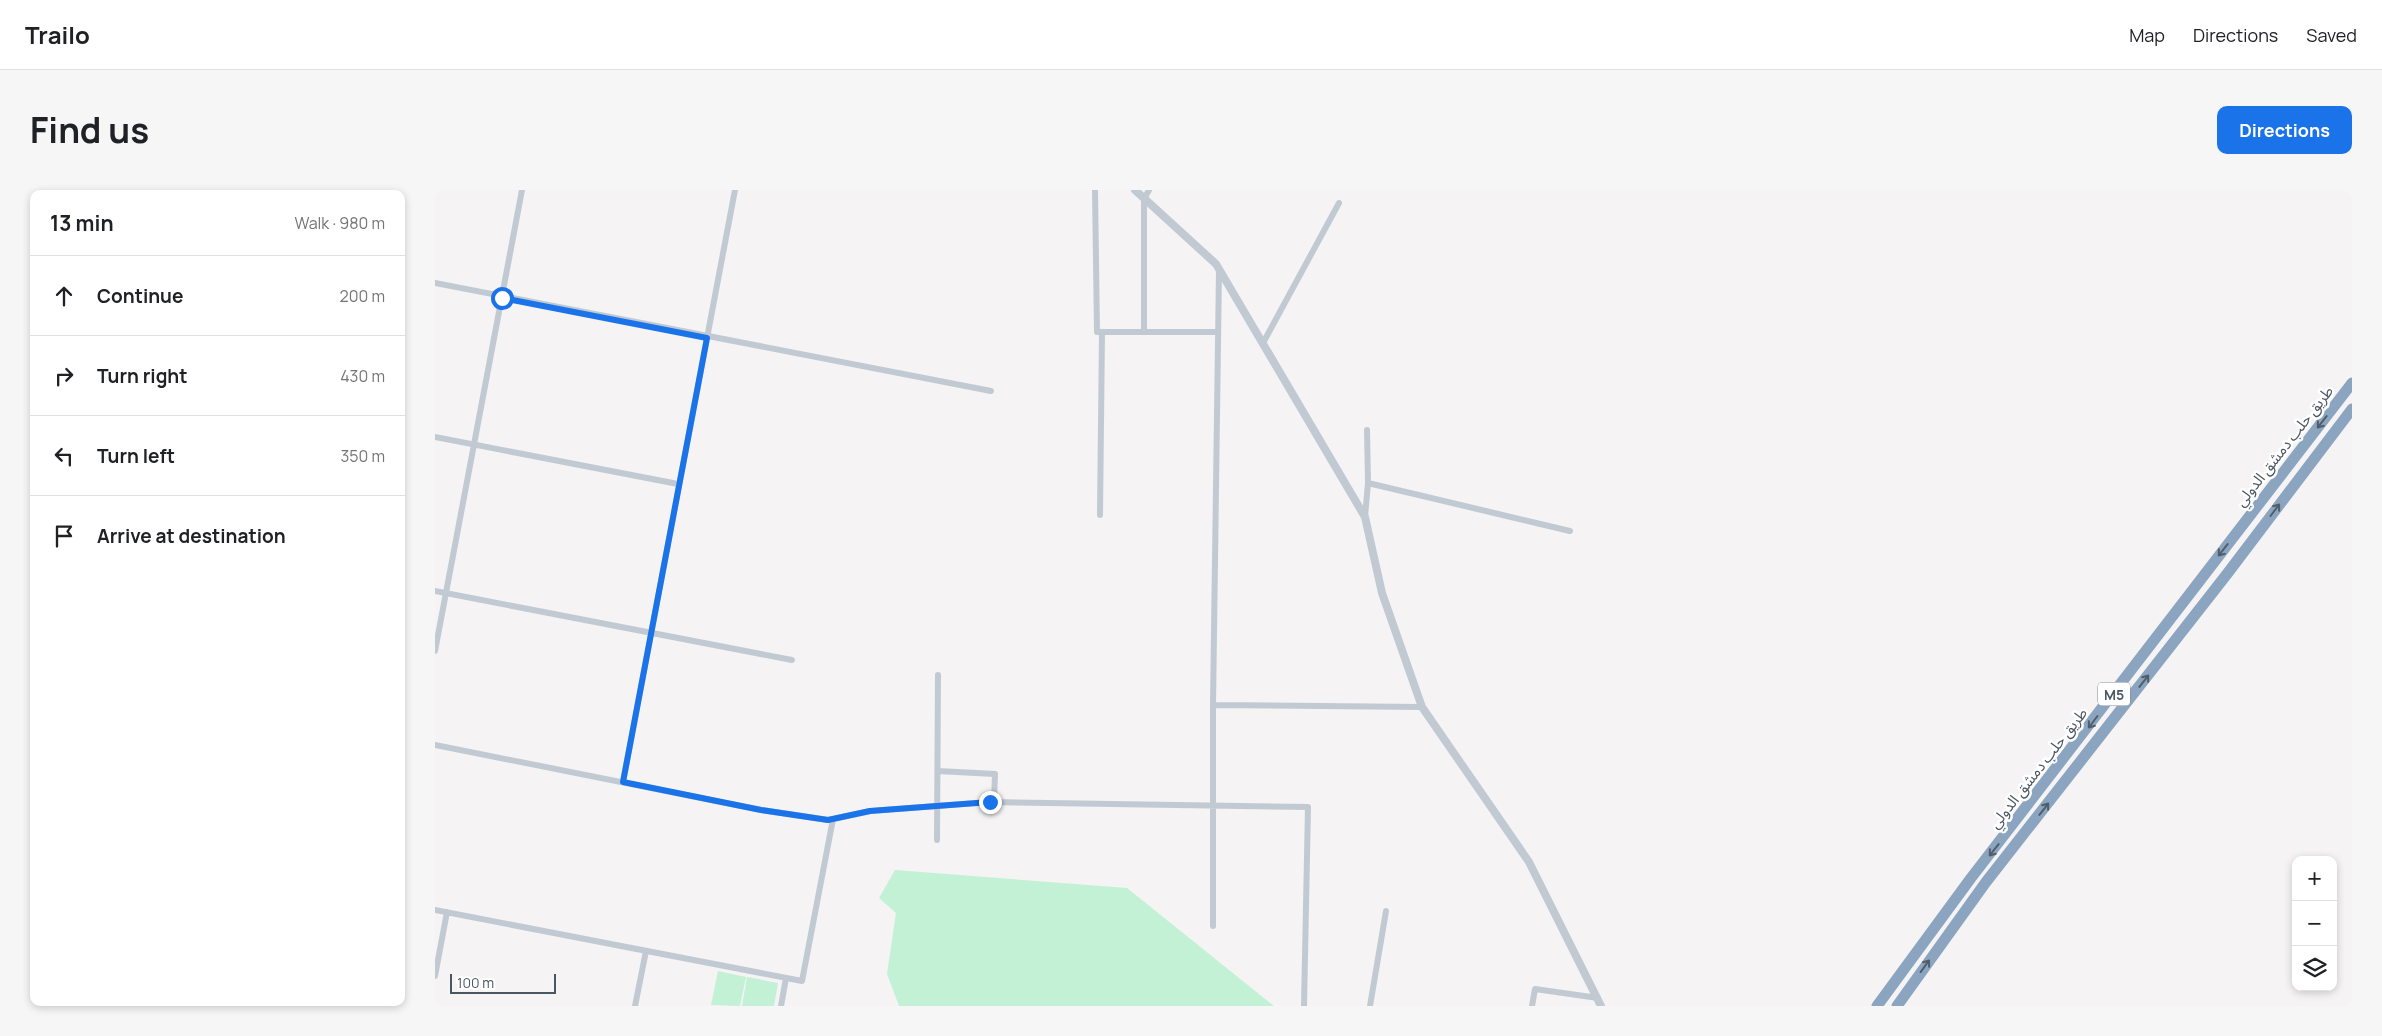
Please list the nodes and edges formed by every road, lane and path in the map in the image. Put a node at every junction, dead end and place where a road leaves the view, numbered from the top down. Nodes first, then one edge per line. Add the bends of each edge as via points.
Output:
1 (522, 190) edge
2 (735, 190) edge
3 (1095, 190) edge
4 (1135, 190) edge
5 (1149, 190) edge
6 (1144, 199) junction
7 (1339, 203) dead end
8 (1219, 269) junction
9 (435, 283) edge
10 (502, 298) junction
11 (1102, 332) junction
12 (1144, 332) junction
13 (1218, 332) junction
14 (707, 338) junction
15 (1263, 343) junction
16 (2352, 383) edge
17 (991, 392) dead end
18 (2352, 409) edge
19 (1367, 430) dead end
20 (435, 437) edge
21 (473, 445) junction
22 (1368, 483) junction
23 (678, 484) junction
24 (1100, 515) dead end
25 (1365, 517) junction
26 (1570, 531) dead end
27 (435, 591) edge
28 (446, 593) junction
29 (651, 633) junction
30 (435, 651) edge
31 (792, 660) dead end
32 (938, 675) dead end
33 (1213, 705) junction
34 (1422, 707) junction
35 (435, 745) edge
36 (938, 772) junction
37 (623, 782) junction
38 (994, 802) junction
39 (1213, 805) junction
40 (937, 806) junction
41 (833, 819) junction
42 (937, 840) dead end
43 (435, 910) edge
44 (1385, 911) dead end
45 (447, 912) junction
46 (1213, 926) dead end
47 (646, 951) junction
48 (435, 976) edge
49 (786, 978) junction
50 (1600, 1002) edge
51 (635, 1006) edge
52 (781, 1006) edge
53 (1305, 1006) edge
54 (1370, 1006) edge
55 (1532, 1006) edge
56 (1877, 1006) edge
57 (1897, 1006) edge

1 - 10 street
2 - 14 street
3 - 11 street via 1097,332
4 - 6 street
5 - 6 street
6 - 8 street
6 - 12 street
7 - 15 street
8 - 13 street
8 - 15 street
9 - 10 street
10 - 14 street
10 - 21 street
11 - 12 street
11 - 24 street
12 - 13 street
13 - 33 street
14 - 17 street
14 - 23 street
15 - 25 street
16 -> 56 highway, طريق حلب دمشق الدولي / M5 via 1971,878
57 -> 18 highway, طريق حلب دمشق الدولي / M5 via 1986,882
19 - 22 street
20 - 21 street
21 - 23 street
21 - 28 street
22 - 25 street
22 - 26 street
23 - 29 street
25 - 34 street via 1382,593
27 - 28 street
28 - 29 street
28 - 30 street
29 - 31 street
29 - 37 street
32 - 36 street
33 - 34 street
33 - 39 street
34 - 50 street via 1529,862
35 - 37 street
36 - 38 street via 995,774
36 - 40 street
37 - 41 street via 761,810
38 - 39 street
38 - 40 street
39 - 46 street
39 - 53 street via 1308,807
40 - 41 street via 870,811
40 - 42 street
41 - 49 street via 802,981
43 - 45 street
44 - 54 street
45 - 47 street
45 - 48 street
47 - 49 street
47 - 51 street
49 - 52 street
50 - 55 street via 1535,989

